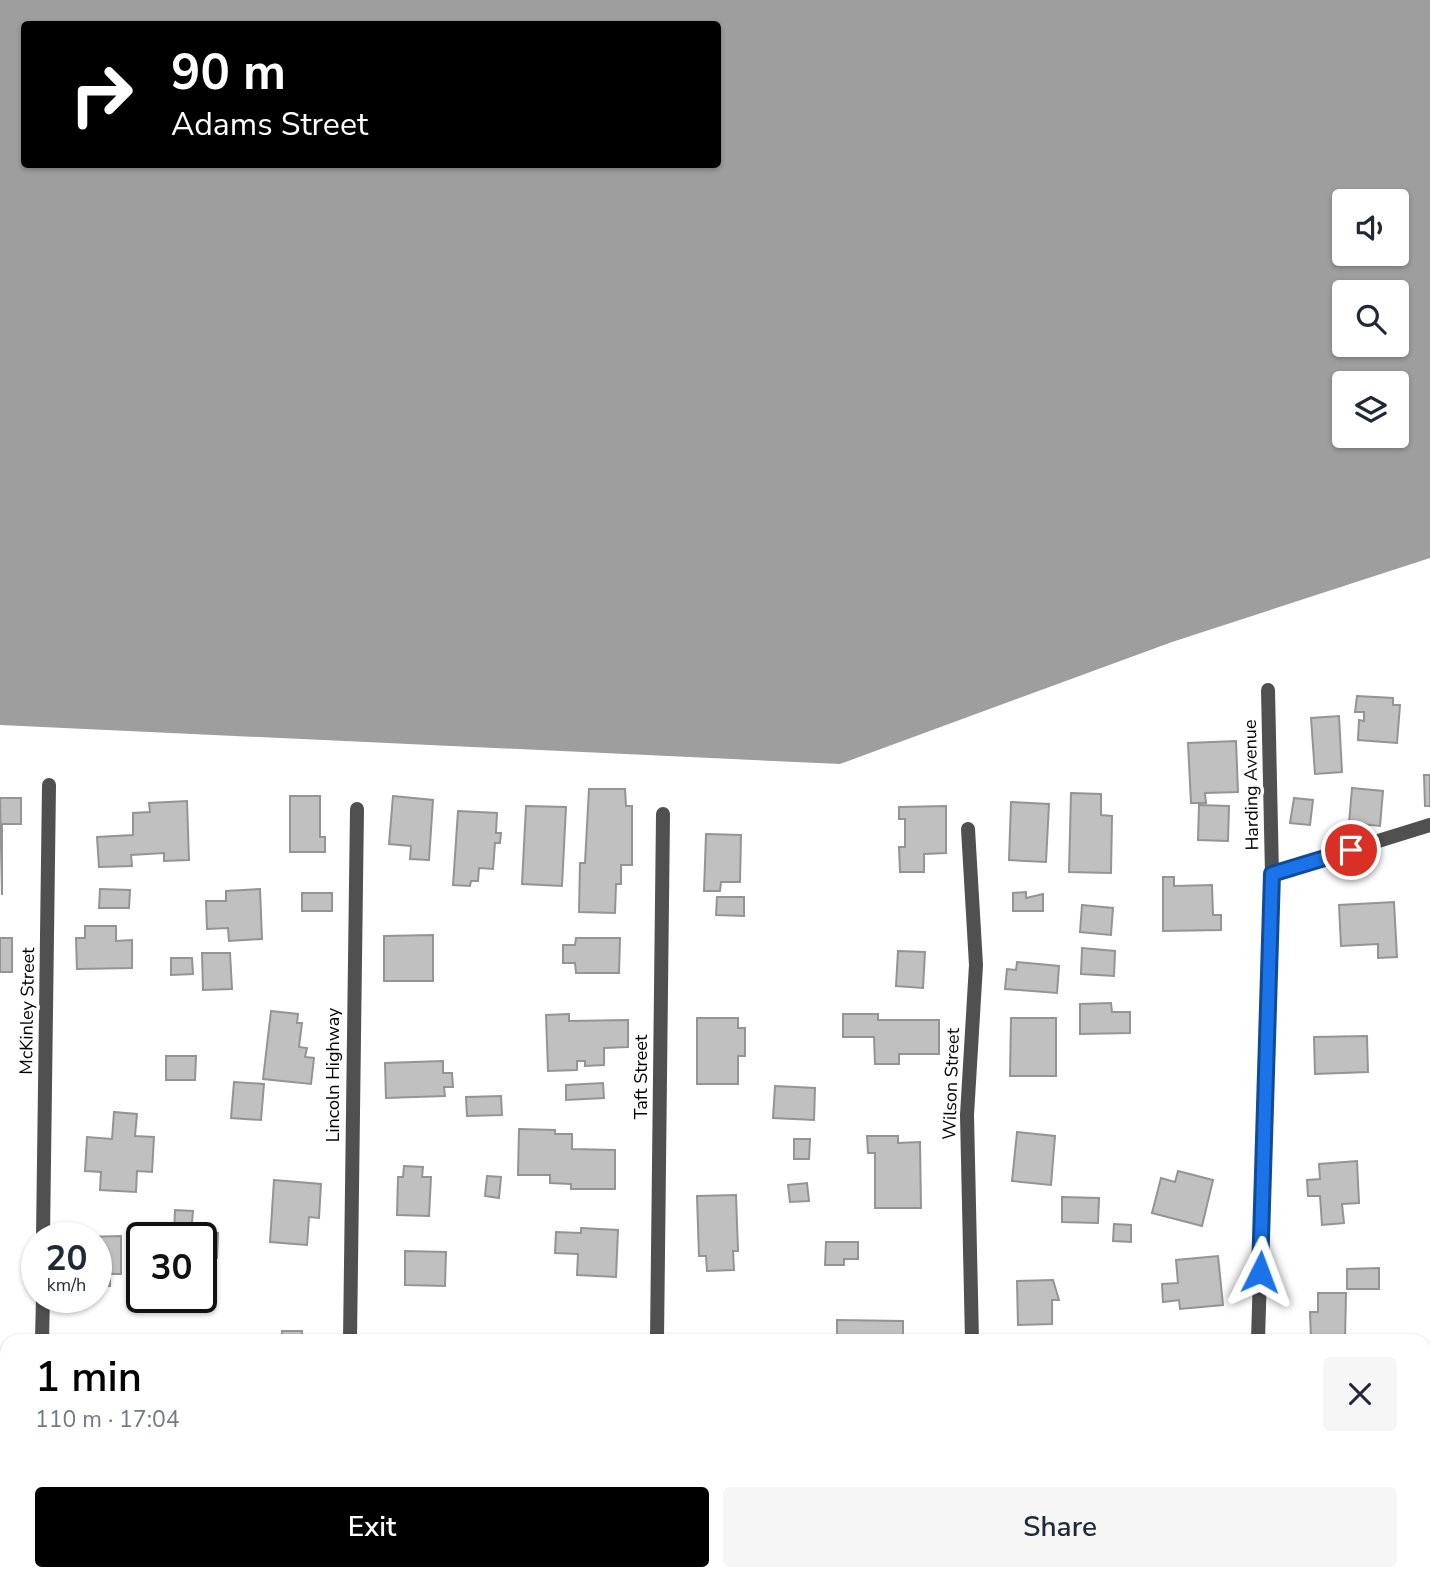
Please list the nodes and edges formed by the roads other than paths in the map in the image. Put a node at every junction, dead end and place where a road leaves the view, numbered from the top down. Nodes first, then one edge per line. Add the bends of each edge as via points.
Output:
1 (1268, 690) dead end
2 (48, 785) dead end
3 (356, 809) dead end
4 (663, 814) dead end
5 (1430, 825) edge
6 (968, 829) dead end
7 (1272, 874) junction
8 (43, 1222) edge
9 (43, 1313) edge
10 (42, 1334) edge
11 (350, 1334) edge
12 (657, 1334) edge
13 (972, 1334) edge
14 (1258, 1334) edge

1 - 7 street, Harding Avenue
2 - 8 street, McKinley Street
3 - 11 street, Lincoln Highway
4 - 12 street, Taft Street
5 - 7 street
6 - 13 street, Wilson Street via 976,965 967,1115
7 - 14 street, Harding Avenue
9 - 10 street

